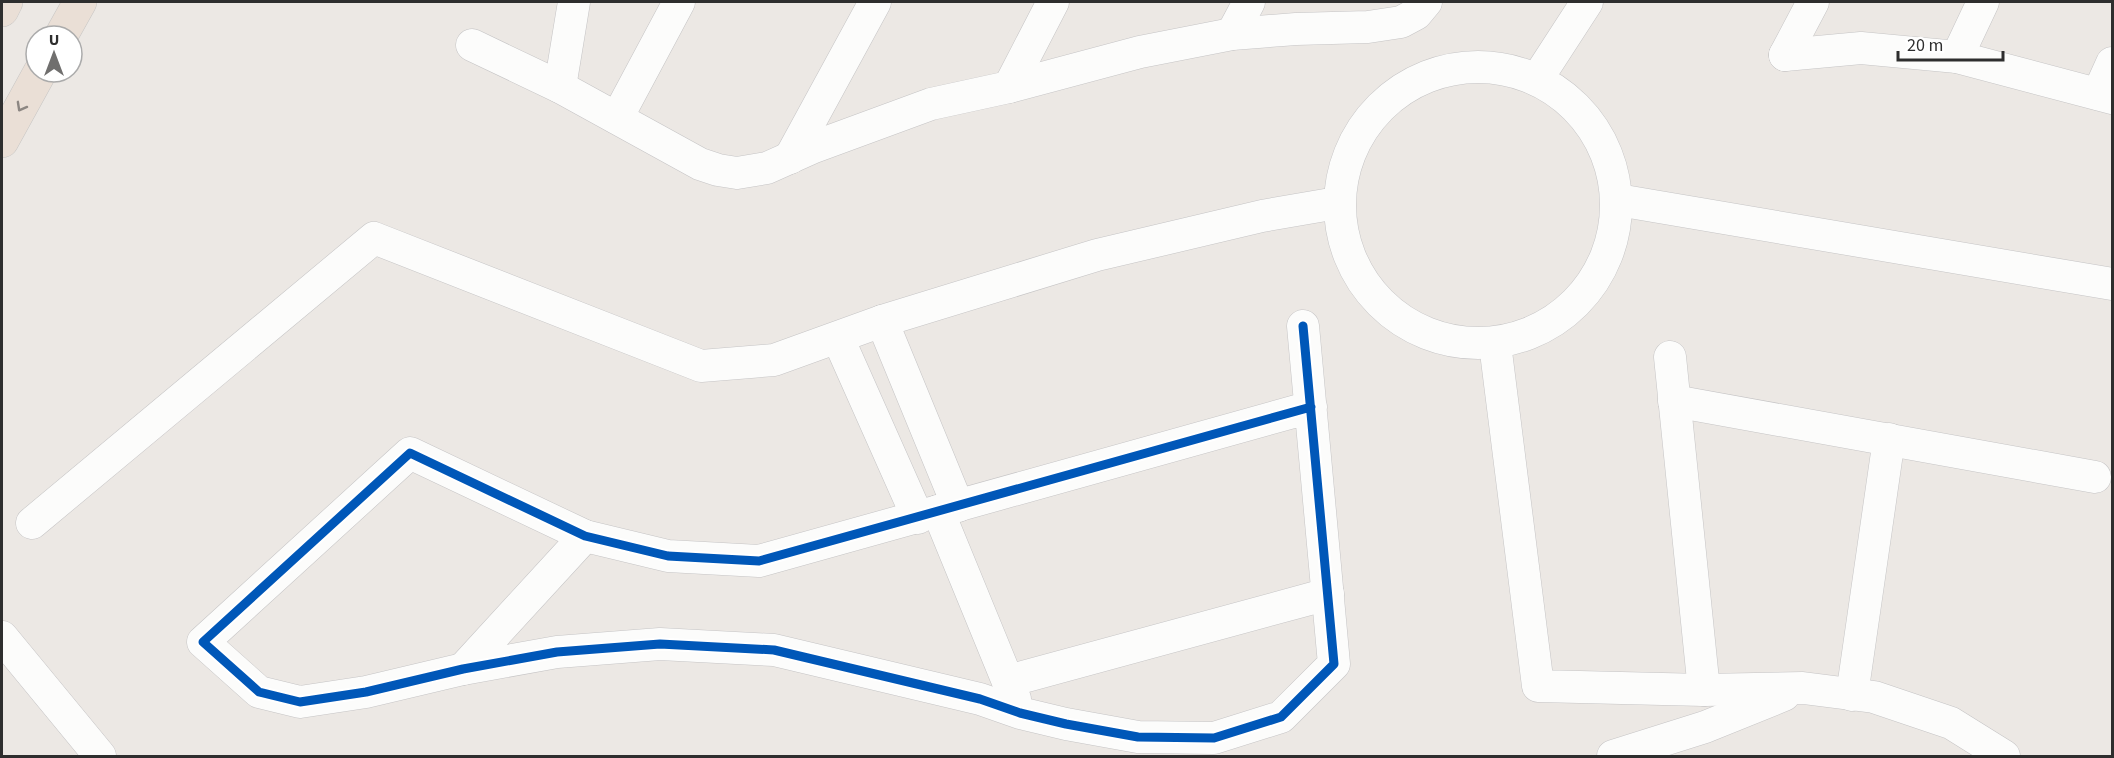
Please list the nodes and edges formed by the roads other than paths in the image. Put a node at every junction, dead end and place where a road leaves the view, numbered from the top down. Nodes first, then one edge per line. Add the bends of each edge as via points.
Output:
1 (6, 2) edge
2 (80, 2) edge
3 (574, 2) edge
4 (679, 2) edge
5 (875, 2) edge
6 (1053, 2) edge
7 (1249, 2) edge
8 (1426, 2) edge
9 (1587, 2) edge
10 (1814, 2) edge
11 (1983, 2) edge
12 (2, 10) edge
13 (68, 24) edge
14 (1232, 34) junction
15 (472, 45) dead end
16 (1957, 57) junction
17 (2112, 63) edge
18 (1537, 79) junction
19 (33, 84) edge
20 (560, 87) junction
21 (1009, 87) junction
22 (2105, 96) edge
23 (617, 118) junction
24 (2, 141) edge
25 (790, 158) junction
26 (1618, 200) junction
27 (1337, 204) junction
28 (2112, 284) edge
29 (882, 321) junction
30 (1303, 326) dead end
31 (838, 338) junction
32 (1495, 344) junction
33 (1670, 357) dead end
34 (1674, 401) junction
35 (1311, 407) junction
36 (1889, 439) junction
37 (2095, 477) dead end
38 (938, 512) junction
39 (32, 523) dead end
40 (585, 536) junction
41 (1328, 594) junction
42 (2, 637) edge
43 (463, 669) junction
44 (1008, 681) junction
45 (1803, 688) junction
46 (1704, 690) junction
47 (1852, 695) junction
48 (1020, 713) junction
49 (100, 756) edge
50 (1613, 756) edge
51 (2004, 756) edge

1 - 12 highway
2 - 13 highway
3 - 20 street
4 - 23 street
5 - 25 street
6 - 21 street
7 - 14 street
8 - 14 street via 1416,14 1401,22
9 - 18 street
10 - 16 street via 1785,55 1861,48
11 - 16 street
14 - 21 street via 1140,52
15 - 20 street
16 - 22 street
17 - 22 street
18 - 26 street via 1578,108 1606,150
18 - 27 street via 1482,66 1427,75 1380,105 1349,150
19 -> 24 highway
20 - 23 street
21 - 25 street via 931,104
23 - 25 street via 718,170 767,168
26 - 28 street
26 - 32 street via 1610,251 1585,296 1544,328
27 - 29 street via 1262,216 1096,255
27 - 32 street via 1345,250 1368,292 1404,324 1447,341
29 - 31 street
29 - 38 street
30 - 35 street
31 - 38 street
31 - 39 street via 774,360 701,366 374,238
32 - 46 street via 1538,686
33 - 34 street
34 - 36 street
34 - 46 street
35 - 38 street
35 - 41 street
36 - 37 street
36 - 47 street
38 - 40 street via 759,561 668,556
38 - 44 street
40 - 43 street
40 - 43 street via 410,453 203,642 259,692 300,702 366,692
41 - 44 street
41 - 48 street via 1334,664 1281,717 1214,738 1138,737
42 - 49 street
43 - 48 street via 557,652 660,644 774,650 980,699
44 - 48 street
45 - 46 street
45 - 47 street
45 - 50 street via 1705,727
47 - 51 street via 1874,698 1951,723

